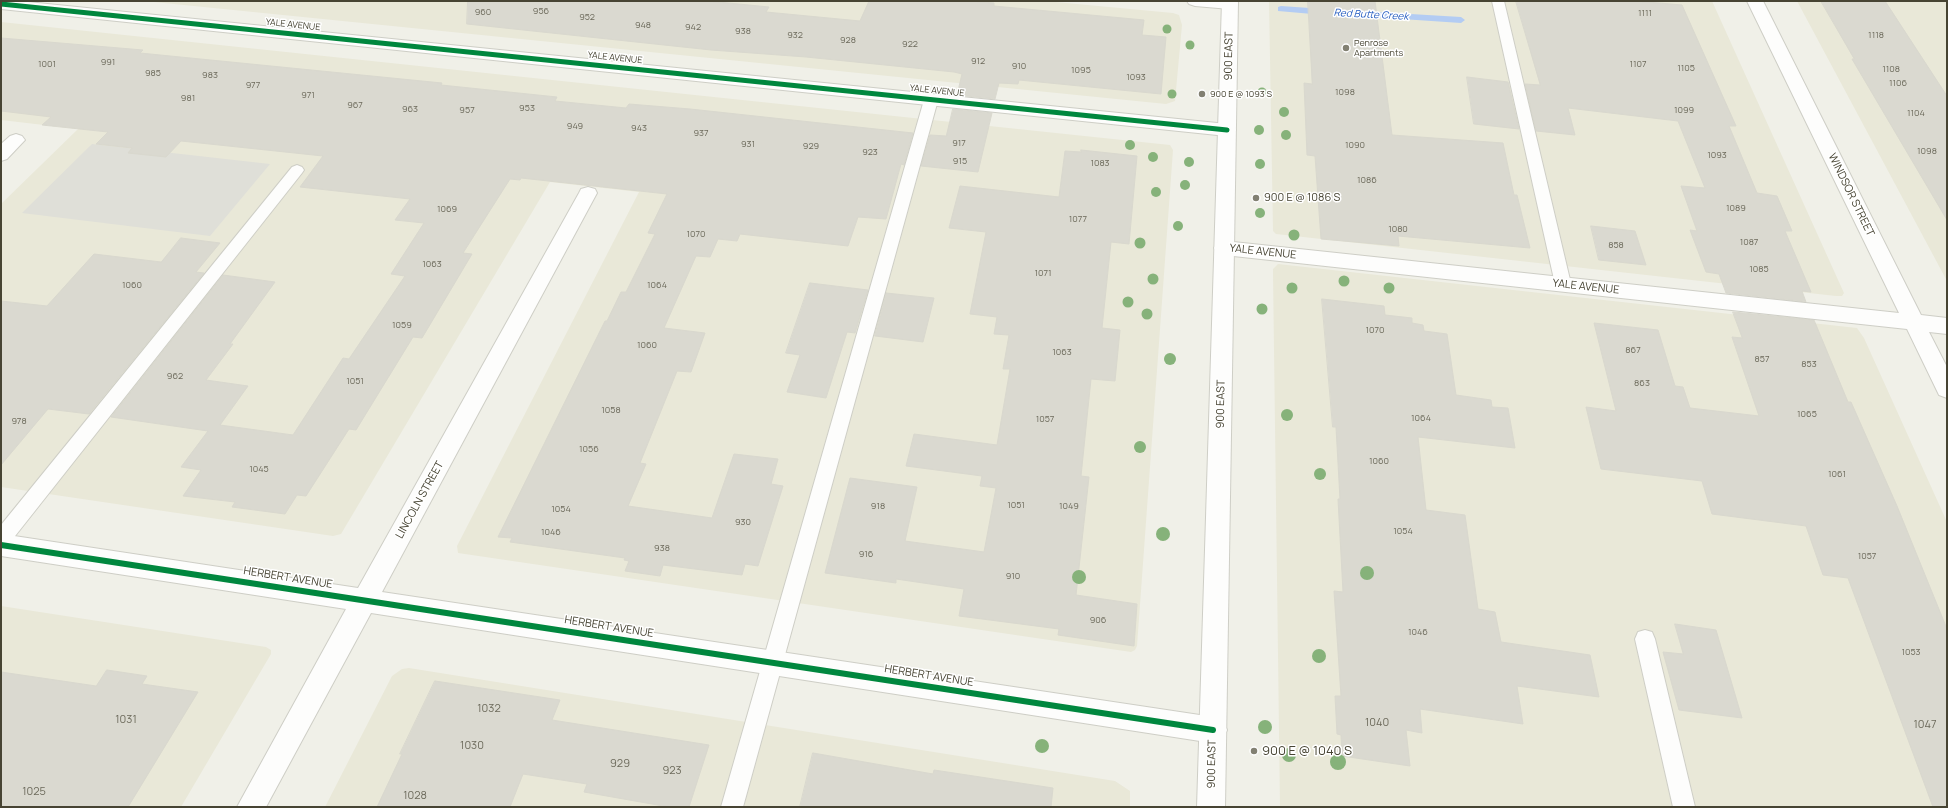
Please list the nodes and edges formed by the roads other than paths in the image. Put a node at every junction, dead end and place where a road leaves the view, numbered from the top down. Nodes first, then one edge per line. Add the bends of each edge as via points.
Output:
1 (1195, 1) edge
2 (1498, 1) edge
3 (1755, 1) edge
4 (1230, 3) edge
5 (1, 4) edge
6 (931, 100) junction
7 (1227, 130) junction
8 (16, 140) dead end
9 (1, 154) edge
10 (297, 170) dead end
11 (588, 193) dead end
12 (1224, 248) junction
13 (1563, 284) junction
14 (1914, 322) junction
15 (1947, 326) edge
16 (1947, 389) edge
17 (1, 539) edge
18 (1, 545) edge
19 (364, 600) junction
20 (1645, 639) dead end
21 (773, 663) junction
22 (1213, 730) junction
23 (251, 807) edge
24 (732, 807) edge
25 (1211, 807) edge
26 (1684, 807) edge

1 - 4 street
2 - 13 lane
3 - 14 street, WINDSOR STREET
4 - 7 street, 900 EAST
5 - 6 street, YALE AVENUE
6 - 7 street, YALE AVENUE
6 - 21 lane
7 - 12 street, 900 EAST
8 - 9 street
10 - 17 lane
11 - 19 street, LINCOLN STREET
12 - 13 street, YALE AVENUE
12 - 22 street, 900 EAST
13 - 14 street, YALE AVENUE
14 - 15 street, YALE AVENUE
14 - 16 street, WINDSOR STREET
18 - 19 street, HERBERT AVENUE
19 - 21 street, HERBERT AVENUE
19 - 23 street, LINCOLN STREET
20 - 26 lane
21 - 22 street, HERBERT AVENUE
21 - 24 lane
22 - 25 street, 900 EAST

